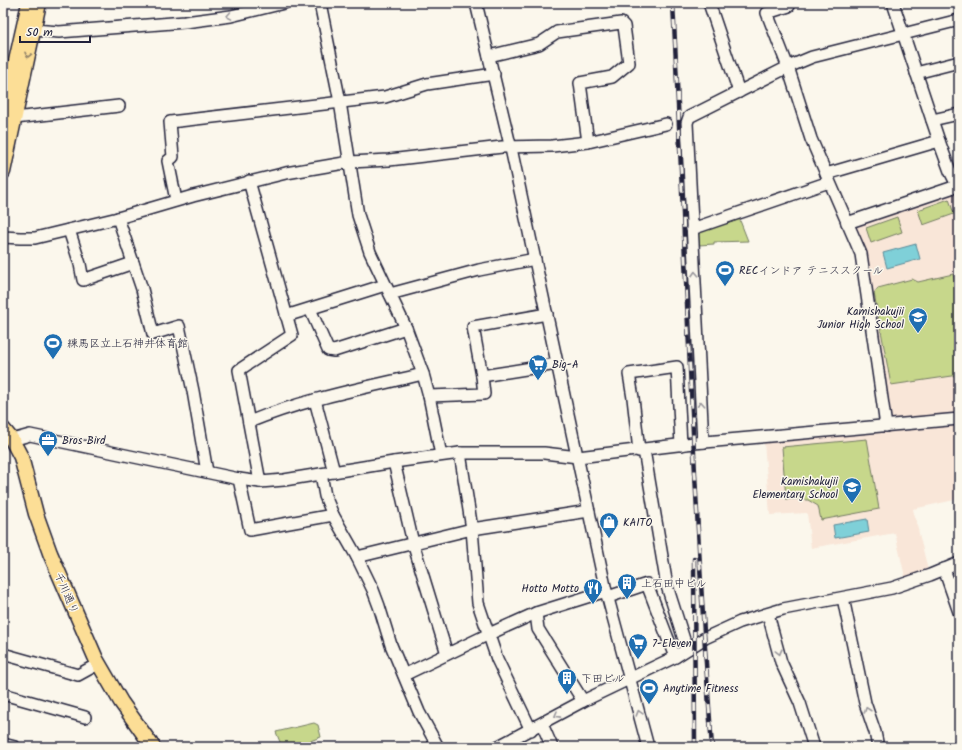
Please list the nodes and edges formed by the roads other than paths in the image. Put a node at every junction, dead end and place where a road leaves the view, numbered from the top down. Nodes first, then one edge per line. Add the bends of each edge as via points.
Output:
1 (29, 3) edge
2 (39, 3) edge
3 (281, 3) edge
4 (320, 3) edge
5 (476, 3) edge
6 (709, 3) edge
7 (893, 3) edge
8 (789, 6) dead end
9 (959, 20) edge
10 (34, 30) junction
11 (904, 34) junction
12 (489, 56) junction
13 (959, 62) edge
14 (788, 68) junction
15 (916, 73) junction
16 (494, 74) junction
17 (739, 92) junction
18 (340, 102) junction
19 (119, 106) dead end
20 (959, 114) edge
21 (9, 118) edge
22 (932, 120) junction
23 (666, 124) dead end
24 (939, 141) junction
25 (588, 142) junction
26 (510, 147) junction
27 (350, 162) junction
28 (954, 170) edge
29 (3, 172) edge
30 (827, 178) junction
31 (249, 181) junction
32 (958, 187) edge
33 (176, 200) junction
34 (118, 218) junction
35 (847, 223) junction
36 (692, 229) junction
37 (69, 230) junction
38 (3, 237) edge
39 (535, 259) junction
40 (133, 263) junction
41 (387, 289) junction
42 (310, 309) junction
43 (547, 314) junction
44 (286, 316) junction
45 (406, 328) junction
46 (557, 364) junction
47 (423, 374) junction
48 (482, 376) junction
49 (429, 396) junction
50 (315, 400) junction
51 (959, 419) edge
52 (248, 422) junction
53 (886, 426) junction
54 (3, 429) edge
55 (12, 440) junction
56 (703, 442) junction
57 (681, 445) junction
58 (641, 450) junction
59 (460, 453) junction
60 (440, 455) junction
61 (578, 457) junction
62 (394, 462) junction
63 (207, 472) junction
64 (334, 472) junction
65 (321, 474) junction
66 (239, 479) junction
67 (260, 482) junction
68 (589, 511) junction
69 (333, 515) junction
70 (472, 530) junction
71 (413, 543) junction
72 (357, 557) junction
73 (959, 563) edge
74 (944, 569) junction
75 (607, 594) junction
76 (843, 598) junction
77 (959, 612) edge
78 (536, 613) junction
79 (768, 614) junction
80 (488, 634) junction
81 (687, 649) junction
82 (447, 654) junction
83 (675, 656) junction
84 (4, 657) edge
85 (98, 664) junction
86 (404, 675) junction
87 (629, 678) junction
88 (3, 694) edge
89 (583, 701) junction
90 (85, 717) dead end
91 (542, 724) junction
92 (531, 730) junction
93 (3, 744) edge
94 (15, 747) edge
95 (153, 747) edge
96 (438, 747) edge
97 (497, 747) edge
98 (552, 747) edge
99 (648, 747) edge
100 (814, 747) edge
101 (878, 747) edge

1 - 21 main road
2 - 10 main road
3 -> 10 street via 231,16 185,22 59,32
4 - 18 street
5 - 12 street
6 - 17 street
7 - 11 street
8 - 14 street via 767,13
9 - 11 street
10 -> 21 main road
11 - 14 street via 812,57
11 - 15 street
12 - 16 street
12 - 25 street via 539,44 556,32 621,23 624,26 629,63 612,77 580,83
13 - 15 street
14 - 17 street
14 - 30 street via 811,139
15 - 22 street
16 - 18 street via 427,84 385,97
16 - 26 street
17 - 36 street via 689,117
18 - 27 street
18 - 33 street via 170,122 173,157 168,161
19 - 21 street
20 - 22 street
21 - 29 main road
22 - 24 street
23 - 25 street
24 - 28 street
24 - 30 street
25 - 26 street
26 - 27 street
26 - 39 street
27 - 31 street
27 - 41 street via 358,215 370,252
28 - 32 street
30 - 35 street
30 - 36 street
31 - 33 street
31 - 44 street
32 - 35 street
33 - 34 street
34 - 37 street
34 - 40 street
35 - 53 street via 861,254
56 -> 36 street
37 - 38 street via 35,238
37 - 40 street via 83,280
39 - 41 street
39 - 43 street
40 - 63 street via 153,334 179,326
41 - 42 street
41 - 45 street
42 - 44 street
42 - 45 street via 328,350 334,351
43 - 46 street
43 - 48 street via 473,327
44 - 52 street via 292,335 239,370
45 - 47 street
46 - 48 street
46 - 61 street
47 - 49 street
47 - 50 street
48 - 49 street via 484,394
49 - 60 street
50 - 52 street
50 - 64 street
51 - 53 street
52 - 67 street
53 - 56 street
54 - 55 main road, 千川通り
55 - 63 street via 30,435
55 - 85 main road, 千川通り via 21,457 36,514 50,553
56 - 57 street
57 - 58 street
57 - 58 street via 676,367 629,374
58 - 61 street
58 - 81 street via 667,586
59 - 60 street
59 - 61 street via 544,452
59 - 70 street
60 - 62 street
61 - 68 street
62 - 64 street
62 - 71 street
63 - 66 street
64 - 65 street
65 - 67 street
65 - 69 street via 325,496
66 - 67 street
66 - 69 street via 250,530
68 - 70 street
68 - 75 street
69 - 72 street
70 - 71 street
70 - 80 street via 478,603
71 - 72 street
71 - 82 street
72 - 86 street via 373,590
73 - 74 street
74 - 76 street via 892,588
74 - 77 street
75 - 78 street
75 - 83 street via 647,584
75 - 87 street
76 - 79 street
101 -> 76 street via 865,703
78 - 80 street
78 - 89 street via 538,629
79 - 81 street via 740,622
79 -> 100 street via 782,662 800,703
80 - 82 street
80 - 92 street
81 - 83 street
82 - 86 street
83 - 87 street
84 - 85 street via 78,675
85 - 95 main road, 千川通り
86 - 96 street via 419,712
87 - 89 street
99 -> 87 street
88 - 90 street
89 -> 91 street
91 - 92 street
91 - 98 street
92 - 97 street
93 - 94 street

